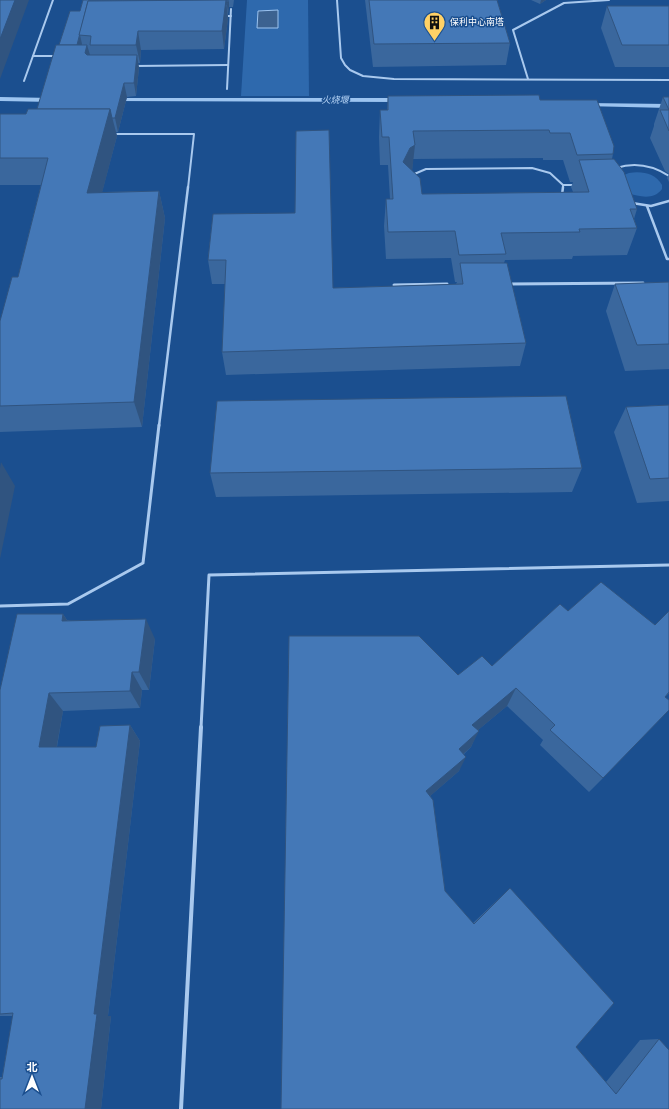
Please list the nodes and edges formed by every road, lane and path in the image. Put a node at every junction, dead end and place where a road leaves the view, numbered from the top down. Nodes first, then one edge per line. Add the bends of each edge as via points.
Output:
1 (53, 0) edge
2 (338, 0) edge
3 (609, 0) edge
4 (611, 6) edge
5 (231, 9) dead end
6 (223, 16) edge
7 (231, 16) junction
8 (33, 56) junction
9 (59, 56) edge
10 (228, 65) junction
11 (129, 66) edge
12 (528, 79) junction
13 (669, 80) edge
14 (24, 81) dead end
15 (227, 89) dead end
16 (109, 134) edge
17 (614, 169) edge
18 (410, 176) edge
19 (669, 176) edge
20 (563, 185) junction
21 (578, 185) edge
22 (562, 200) edge
23 (669, 201) edge
24 (629, 202) edge
25 (646, 206) junction
26 (669, 260) edge
27 (646, 283) edge
28 (449, 284) edge
29 (504, 284) edge
30 (394, 285) edge
31 (669, 565) edge
32 (0, 606) edge
33 (181, 1109) edge

1 - 8 lane
2 - 12 lane via 341,58 344,66 357,74 394,79
3 - 4 lane
3 - 12 lane via 564,3 513,30
5 - 7 lane
6 - 7 lane
7 - 10 lane
8 - 9 lane
8 - 14 lane
10 - 11 lane
10 - 15 lane
12 - 13 lane
16 - 32 lane via 194,134 143,562 68,604
17 - 19 lane via 632,164 644,165
18 - 20 lane via 426,169 532,168 550,173
20 - 21 lane
20 - 22 lane
23 - 25 lane
24 - 25 lane
25 - 26 lane
27 - 29 street
28 - 30 street
31 - 33 lane via 209,576

